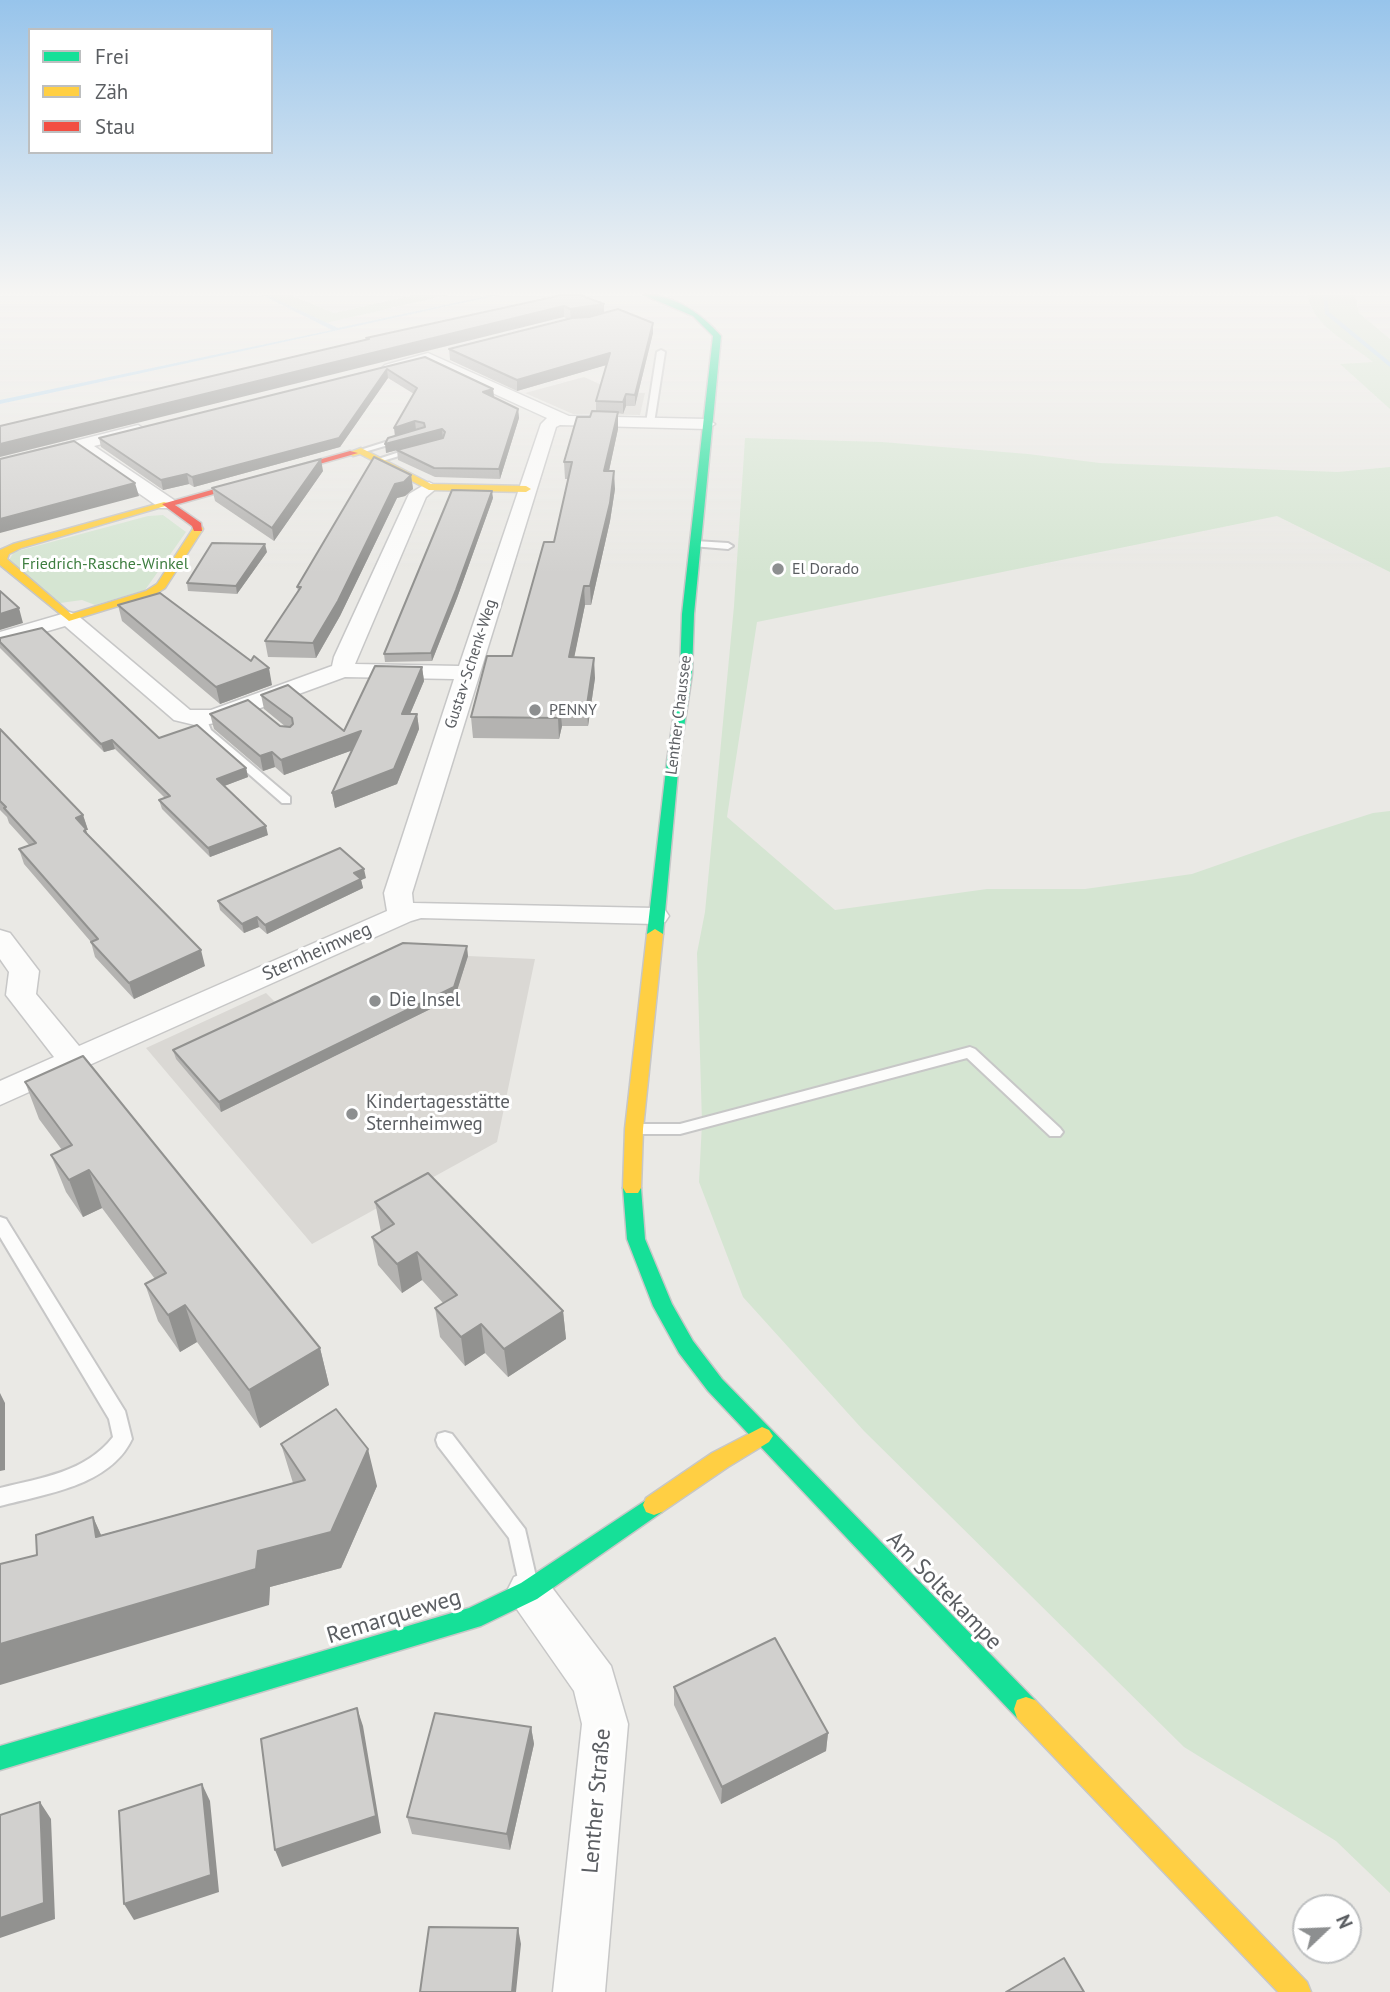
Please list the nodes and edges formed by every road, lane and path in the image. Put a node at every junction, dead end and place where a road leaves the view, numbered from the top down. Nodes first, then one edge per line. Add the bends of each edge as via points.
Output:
1 (492, 388) edge
2 (655, 388) edge
3 (711, 388) edge
4 (558, 419) junction
5 (650, 423) junction
6 (707, 424) junction
7 (161, 425) edge
8 (408, 438) edge
9 (81, 445) junction
10 (428, 447) edge
11 (360, 451) junction
12 (379, 460) junction
13 (0, 465) edge
14 (429, 487) junction
15 (526, 489) junction
16 (167, 504) junction
17 (695, 544) junction
18 (728, 546) dead end
19 (69, 618) junction
20 (0, 639) edge
21 (343, 670) junction
22 (468, 673) junction
23 (202, 720) junction
24 (286, 800) dead end
25 (401, 915) junction
26 (656, 916) junction
27 (0, 939) edge
28 (74, 1061) junction
29 (0, 1094) edge
30 (634, 1129) junction
31 (1055, 1132) dead end
32 (631, 1178) joint
33 (0, 1223) edge
34 (762, 1436) junction
35 (445, 1440) dead end
36 (0, 1497) edge
37 (529, 1591) junction
38 (0, 1758) edge
39 (579, 1992) edge
40 (1297, 1992) edge

1 - 4 street
2 - 5 lane
3 - 6 street, Lenther Chaussee
4 - 5 street
4 - 15 street, Gustav-Schenk-Weg via 549,424
5 - 6 street
6 - 17 street, Lenther Chaussee
7 - 9 street
8 - 11 lane
9 - 13 street
9 - 16 street
10 - 12 lane
11 - 12 street
11 - 16 street
12 - 14 street
14 - 15 street
14 - 21 street via 418,494
15 - 22 street, Gustav-Schenk-Weg
16 - 19 street via 197,525 198,531 161,586
16 - 19 street via 4,552 1,560
17 - 18 lane
17 - 26 street, Lenther Chaussee via 687,674
19 - 20 street
19 - 23 street via 182,715
21 - 22 street
21 - 23 street via 254,708
22 - 25 street, Gustav-Schenk-Weg via 398,893
23 - 24 lane via 206,731
25 - 26 street, Sternheimweg via 420,910
25 - 28 street, Sternheimweg
26 - 30 street, Lenther Chaussee
27 - 28 street via 24,971 21,995
28 - 29 street, Sternheimweg
30 - 31 lane via 680,1129 970,1052
30 - 32 street, Lenther Chaussee
32 - 34 street, Am Soltekampe via 636,1239 663,1306 685,1348
33 - 36 lane via 118,1417 123,1439 111,1456 82,1473
34 - 37 street, Remarqueweg
34 - 40 street, Am Soltekampe
35 - 37 lane via 518,1535
37 - 38 street, Remarqueweg via 473,1618
37 - 39 street, Lenther Straße via 595,1682 605,1724

